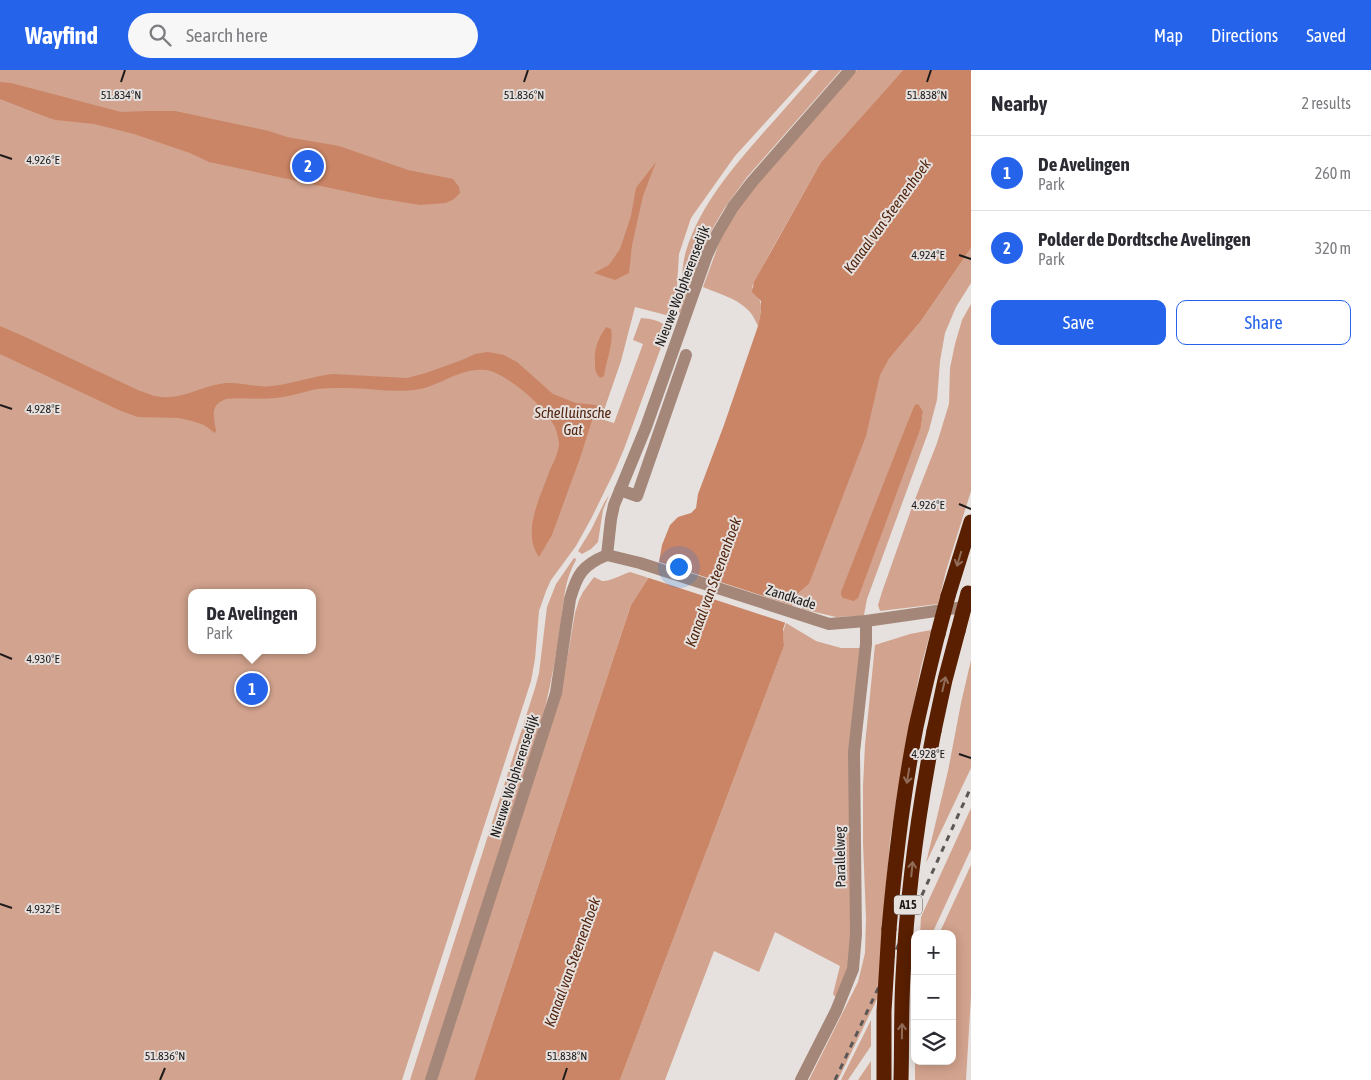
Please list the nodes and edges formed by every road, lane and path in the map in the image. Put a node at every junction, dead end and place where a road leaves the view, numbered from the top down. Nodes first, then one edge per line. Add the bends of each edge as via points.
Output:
1 (850, 70) edge
2 (686, 355) dead end
3 (620, 490) junction
4 (971, 522) edge
5 (607, 555) junction
6 (970, 594) edge
7 (866, 622) junction
8 (431, 1080) edge
9 (801, 1080) edge
10 (884, 1080) edge
11 (901, 1080) edge

1 - 3 street, Nieuwe Wolpherensedijk via 752,182 717,234
2 - 3 street, Nieuwe Wolpherensedijk via 637,496
3 - 5 street, Nieuwe Wolpherensedijk via 610,520
4 -> 10 highway, A15, bridge via 938,634 916,728 901,819 885,978
5 - 7 street, Zandkade via 828,624
5 - 8 street, Nieuwe Wolpherensedijk via 588,565 579,574 574,587 556,693
6 - 7 street, Zandkade
11 -> 6 highway, A15, bridge via 908,902 920,811 945,680
7 - 9 street, Parallelweg via 854,752 856,934 853,969

